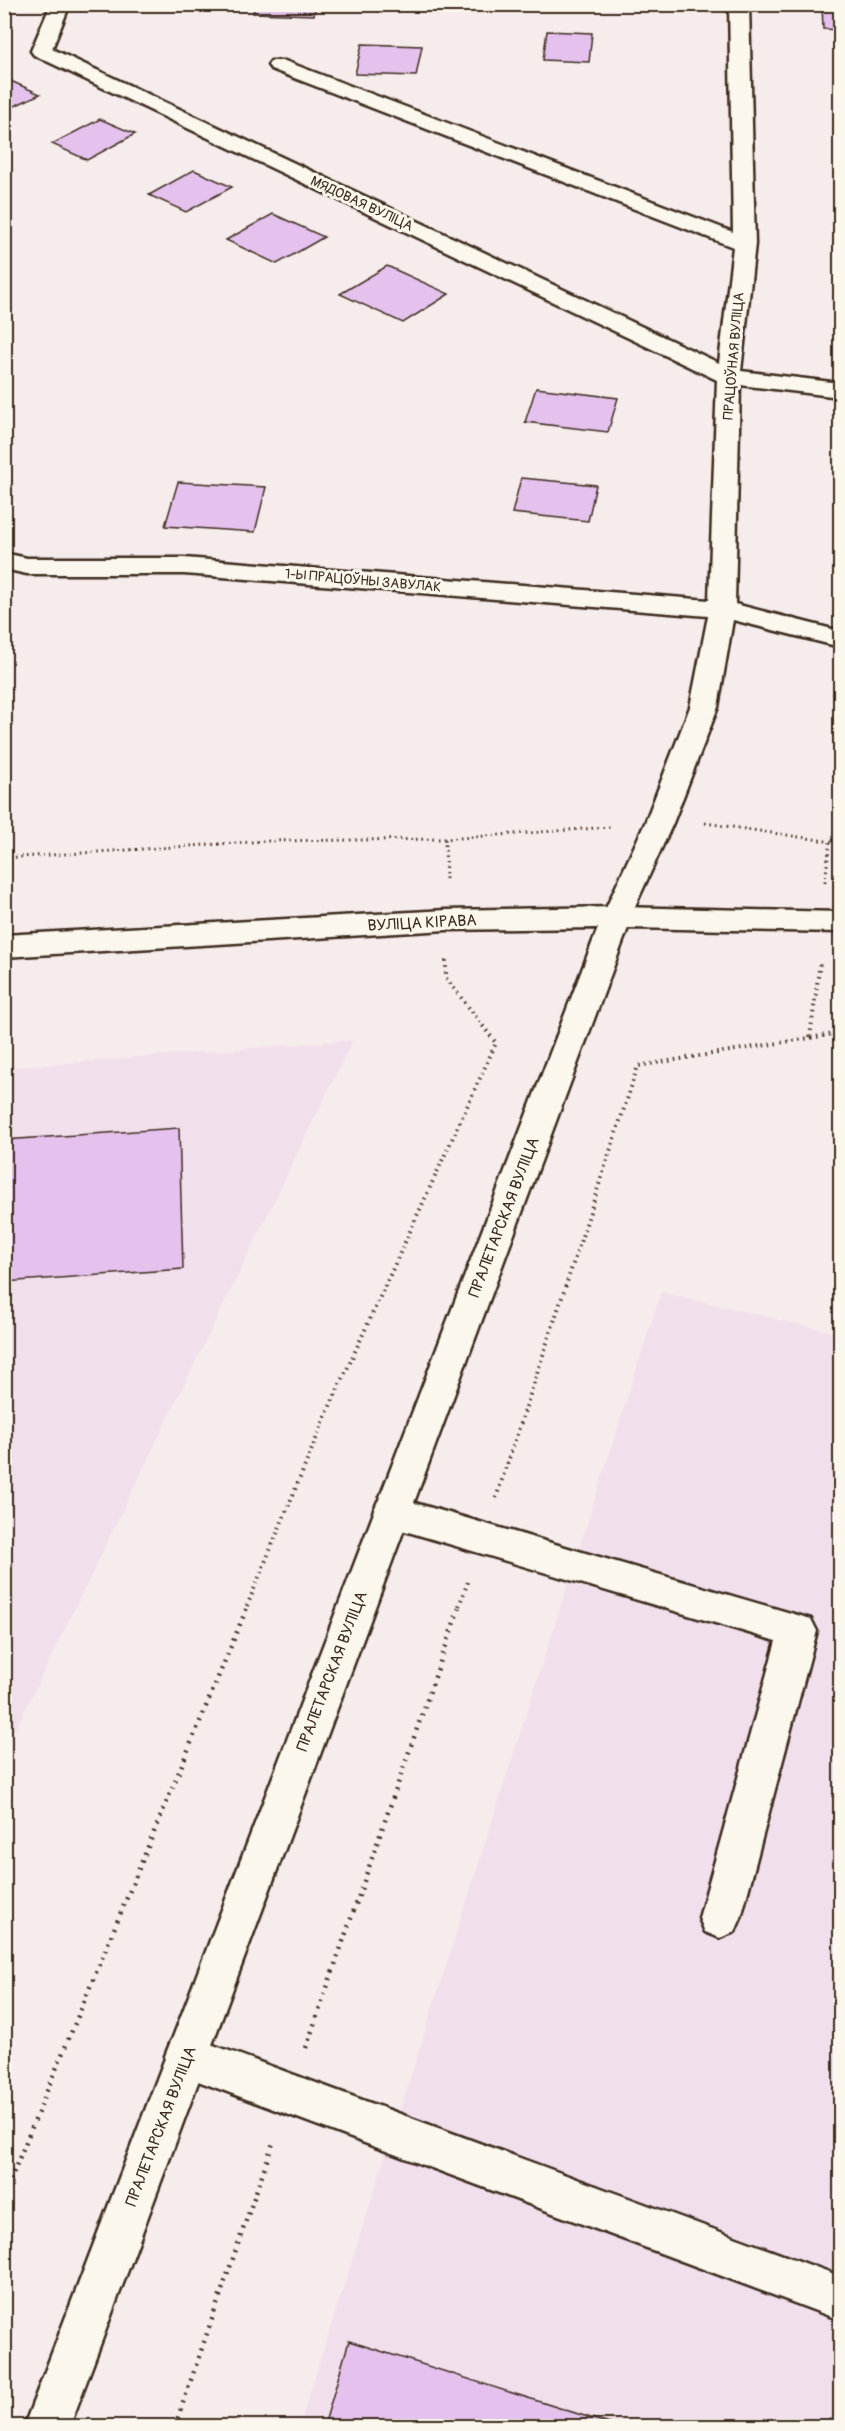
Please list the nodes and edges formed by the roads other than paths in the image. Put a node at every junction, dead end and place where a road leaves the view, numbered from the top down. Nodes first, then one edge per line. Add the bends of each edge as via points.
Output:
1 (61, 4) edge
2 (739, 4) edge
3 (278, 65) dead end
4 (744, 244) junction
5 (729, 376) junction
6 (840, 390) edge
7 (4, 561) edge
8 (722, 609) junction
9 (840, 639) edge
10 (659, 823) joint
11 (616, 916) junction
12 (840, 922) edge
13 (4, 946) edge
14 (392, 1512) junction
15 (720, 1918) dead end
16 (186, 2056) junction
17 (840, 2298) edge
18 (47, 2427) edge

1 - 5 street, МЯДОВАЯ ВУЛІЦА via 41,51
2 - 4 street, ПРАЦОЎНАЯ ВУЛІЦА
3 - 4 street
4 - 5 street, ПРАЦОЎНАЯ ВУЛІЦА
5 - 6 street
5 - 8 street, ПРАЦОЎНАЯ ВУЛІЦА
7 - 8 street, 1-Ы ПРАЦОЎНЫ ЗАВУЛАК via 27,566 184,566
8 - 9 street, 1-Ы ПРАЦОЎНЫ ЗАВУЛАК
8 - 10 street, ПРАЦОЎНАЯ ВУЛІЦА via 704,707
10 - 11 street, ПРАЛЕТАРСКАЯ ВУЛІЦА
11 - 12 street, ВУЛІЦА КІРАВА
11 - 13 street, ВУЛІЦА КІРАВА via 446,920
11 - 14 street, ПРАЛЕТАРСКАЯ ВУЛІЦА
14 - 15 street via 798,1631
14 - 16 street, ПРАЛЕТАРСКАЯ ВУЛІЦА
16 - 17 street
16 - 18 street, ПРАЛЕТАРСКАЯ ВУЛІЦА

